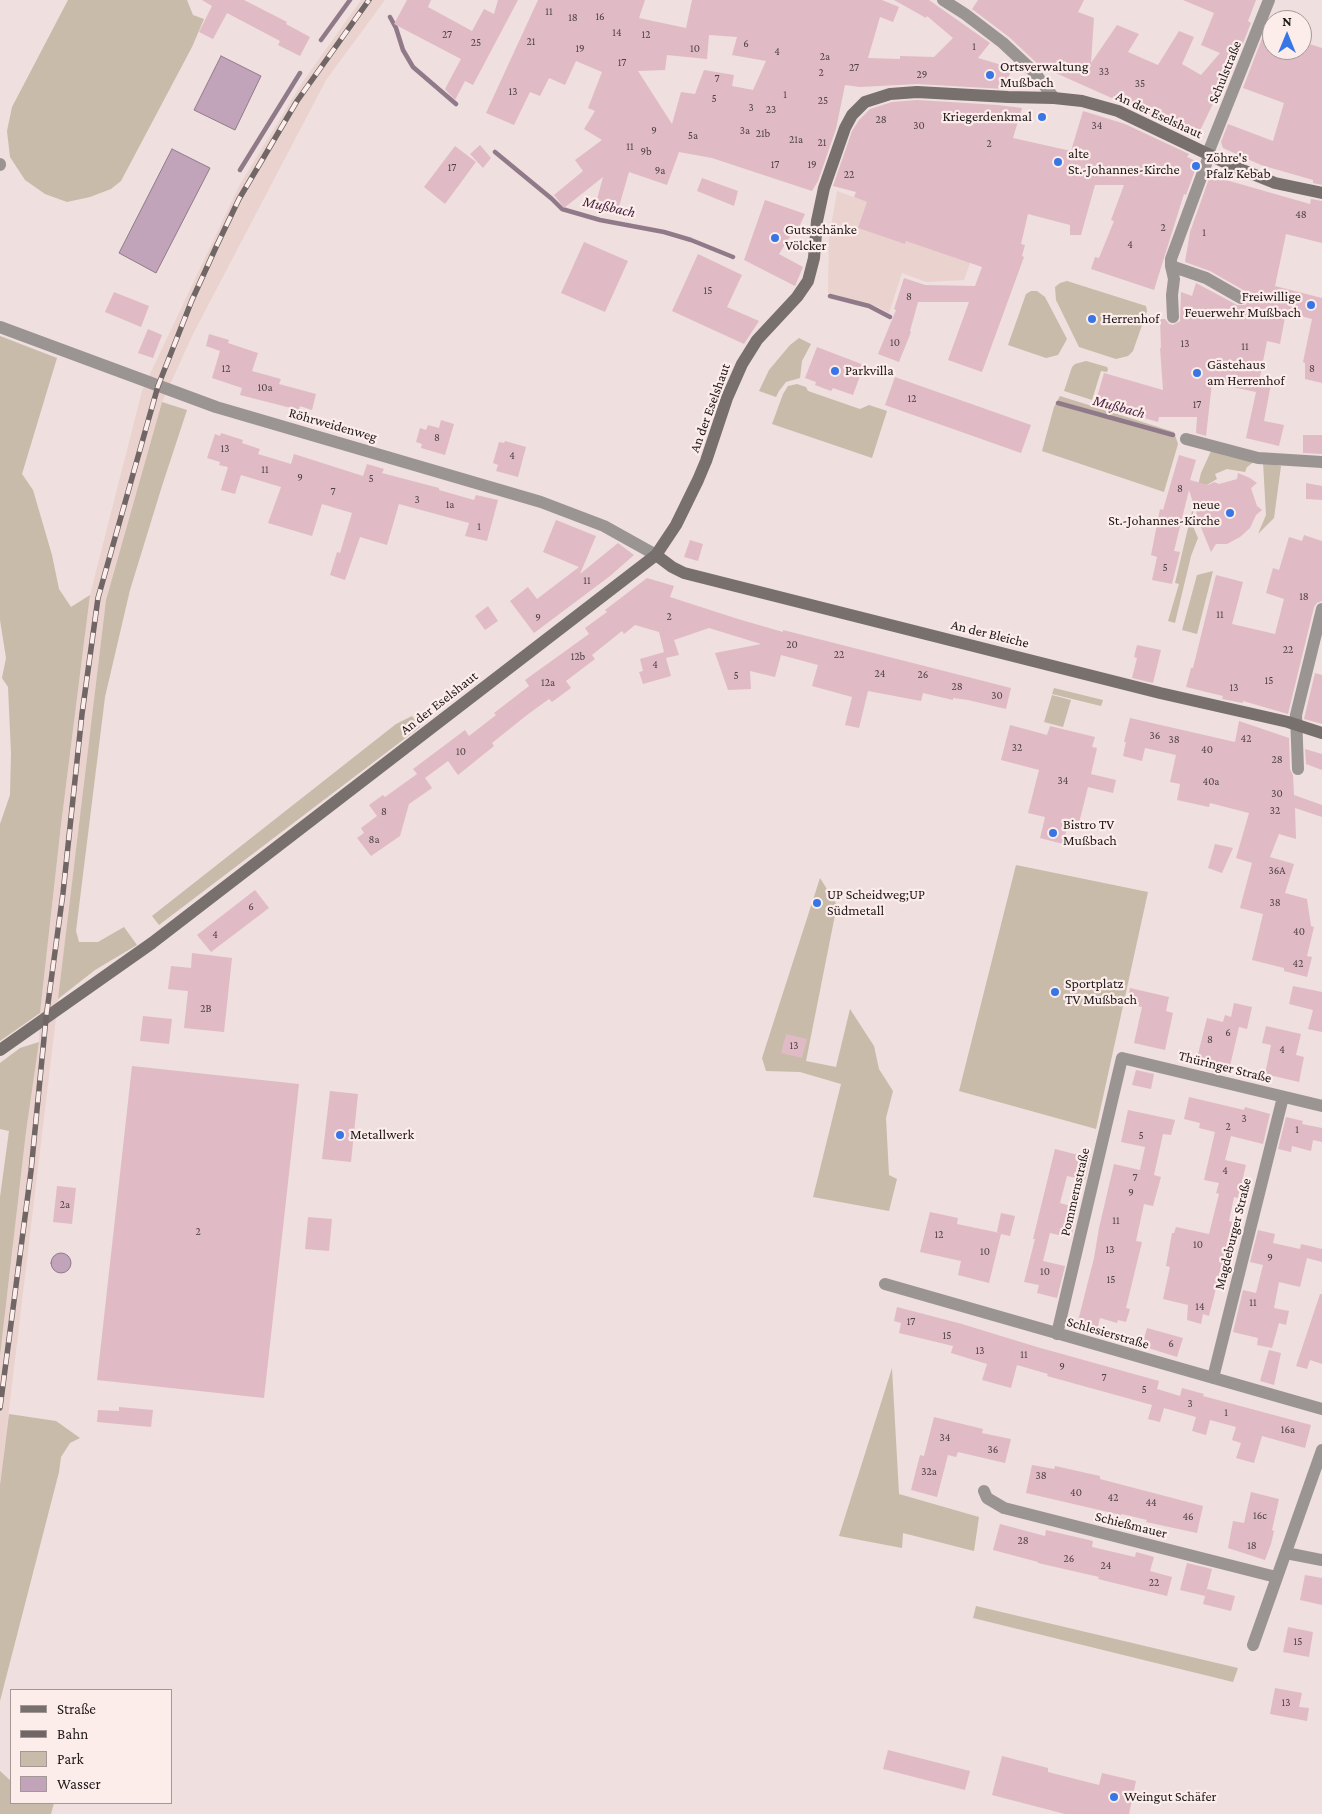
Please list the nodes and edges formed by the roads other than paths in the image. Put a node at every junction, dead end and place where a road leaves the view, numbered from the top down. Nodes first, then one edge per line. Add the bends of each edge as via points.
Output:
1 (943, 0) edge
2 (1269, 0) edge
3 (1054, 98) junction
4 (1209, 156) junction
5 (1322, 194) edge
6 (1171, 266) junction
7 (1241, 298) dead end
8 (1173, 316) dead end
9 (0, 327) edge
10 (1186, 439) dead end
11 (1322, 462) edge
12 (656, 554) junction
13 (1322, 608) edge
14 (1296, 724) junction
15 (1322, 733) edge
16 (1298, 770) dead end
17 (0, 1050) edge
18 (1122, 1058) joint
19 (1283, 1097) junction
20 (1322, 1106) edge
21 (885, 1284) dead end
22 (1056, 1334) junction
23 (1213, 1378) junction
24 (1322, 1409) edge
25 (1322, 1450) edge
26 (984, 1491) dead end
27 (1286, 1553) junction
28 (1322, 1560) edge
29 (1276, 1577) junction
30 (1253, 1645) dead end

1 - 3 street via 1022,60
2 - 4 street, Schulstraße
3 - 4 main road, An der Eselshaut via 1082,100 1118,111
3 - 12 main road, An der Eselshaut via 904,92 878,96 858,107 845,128 824,188 808,281 757,340 742,364 698,480 676,525
4 - 5 main road, An der Eselshaut via 1275,183
4 - 6 street, Schulstraße
6 - 7 street via 1206,278
6 - 8 street, Schulstraße
9 - 12 street, Röhrweidenweg via 216,407 541,502 604,526
10 - 11 street via 1258,458
12 - 14 main road, An der Bleiche via 684,573
12 - 17 main road, An der Eselshaut via 125,963
13 - 14 street
14 - 15 main road, An der Bleiche
14 - 16 street
18 - 19 street, Thüringer Straße
18 - 22 street, Pommernstraße
19 - 20 street, Thüringer Straße
19 - 23 street, Magdeburger Straße
21 - 22 street, Schlesierstraße
22 - 23 street, Schlesierstraße
23 - 24 street, Schlesierstraße
25 - 27 street
26 - 29 street, Schießmauer via 987,1498 1004,1508
27 - 28 street
27 - 29 street
29 - 30 street

